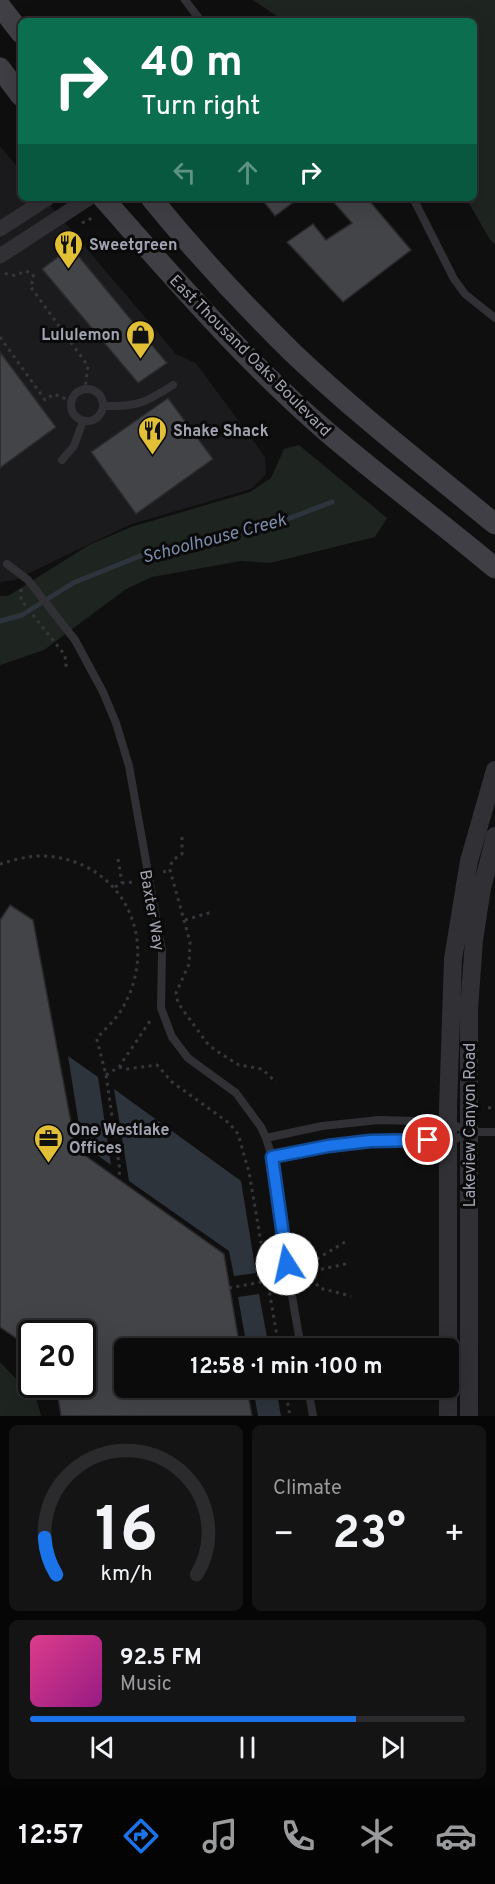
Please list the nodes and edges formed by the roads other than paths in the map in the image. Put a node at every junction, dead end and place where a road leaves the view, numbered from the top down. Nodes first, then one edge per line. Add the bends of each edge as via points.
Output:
1 (185, 0) edge
2 (0, 6) edge
3 (199, 18) edge
4 (18, 29) edge
5 (0, 68) edge
6 (18, 92) edge
7 (43, 201) edge
8 (83, 201) edge
9 (106, 201) edge
10 (154, 201) edge
11 (415, 201) edge
12 (0, 229) edge
13 (0, 256) edge
14 (495, 318) edge
15 (173, 385) dead end
16 (103, 406) junction
17 (83, 421) junction
18 (62, 460) dead end
19 (495, 524) edge
20 (7, 564) dead end
21 (495, 568) edge
22 (495, 770) edge
23 (495, 836) edge
24 (448, 1122) junction
25 (470, 1132) junction
26 (495, 1132) edge
27 (266, 1138) junction
28 (447, 1143) junction
29 (272, 1157) junction
30 (299, 1338) edge
31 (448, 1338) edge
32 (310, 1398) edge
33 (448, 1398) edge
34 (313, 1416) edge
35 (448, 1416) edge
36 (469, 1416) edge

1 - 3 lane
2 - 4 main road
5 - 6 main road
7 - 12 street
8 - 13 street
9 - 21 main road, East Thousand Oaks Boulevard via 200,308 324,430
10 - 19 main road, East Thousand Oaks Boulevard via 293,353
11 - 14 lane via 454,279 465,294
15 - 16 lane via 146,402 127,407
16 - 17 lane via 97,418
16 - 17 lane via 96,392 77,392 71,400 72,411
17 - 18 lane via 74,446
20 - 27 lane, Baxter Way via 28,580 83,653 116,723 129,766 162,951 161,1008 172,1037 194,1063 236,1093
22 - 24 street, Lakeview Canyon Road via 469,861 454,948
23 - 25 street, Lakeview Canyon Road via 482,888 471,969
24 - 25 lane
24 - 27 lane via 379,1120 322,1126
24 - 28 street, Lakeview Canyon Road
25 - 26 lane
25 - 28 lane
25 - 36 street, Lakeview Canyon Road
27 - 29 lane, Baxter Way
28 - 29 lane via 370,1141
28 - 31 street, Lakeview Canyon Road
29 - 30 lane, Baxter Way
32 - 34 lane
33 - 35 street

